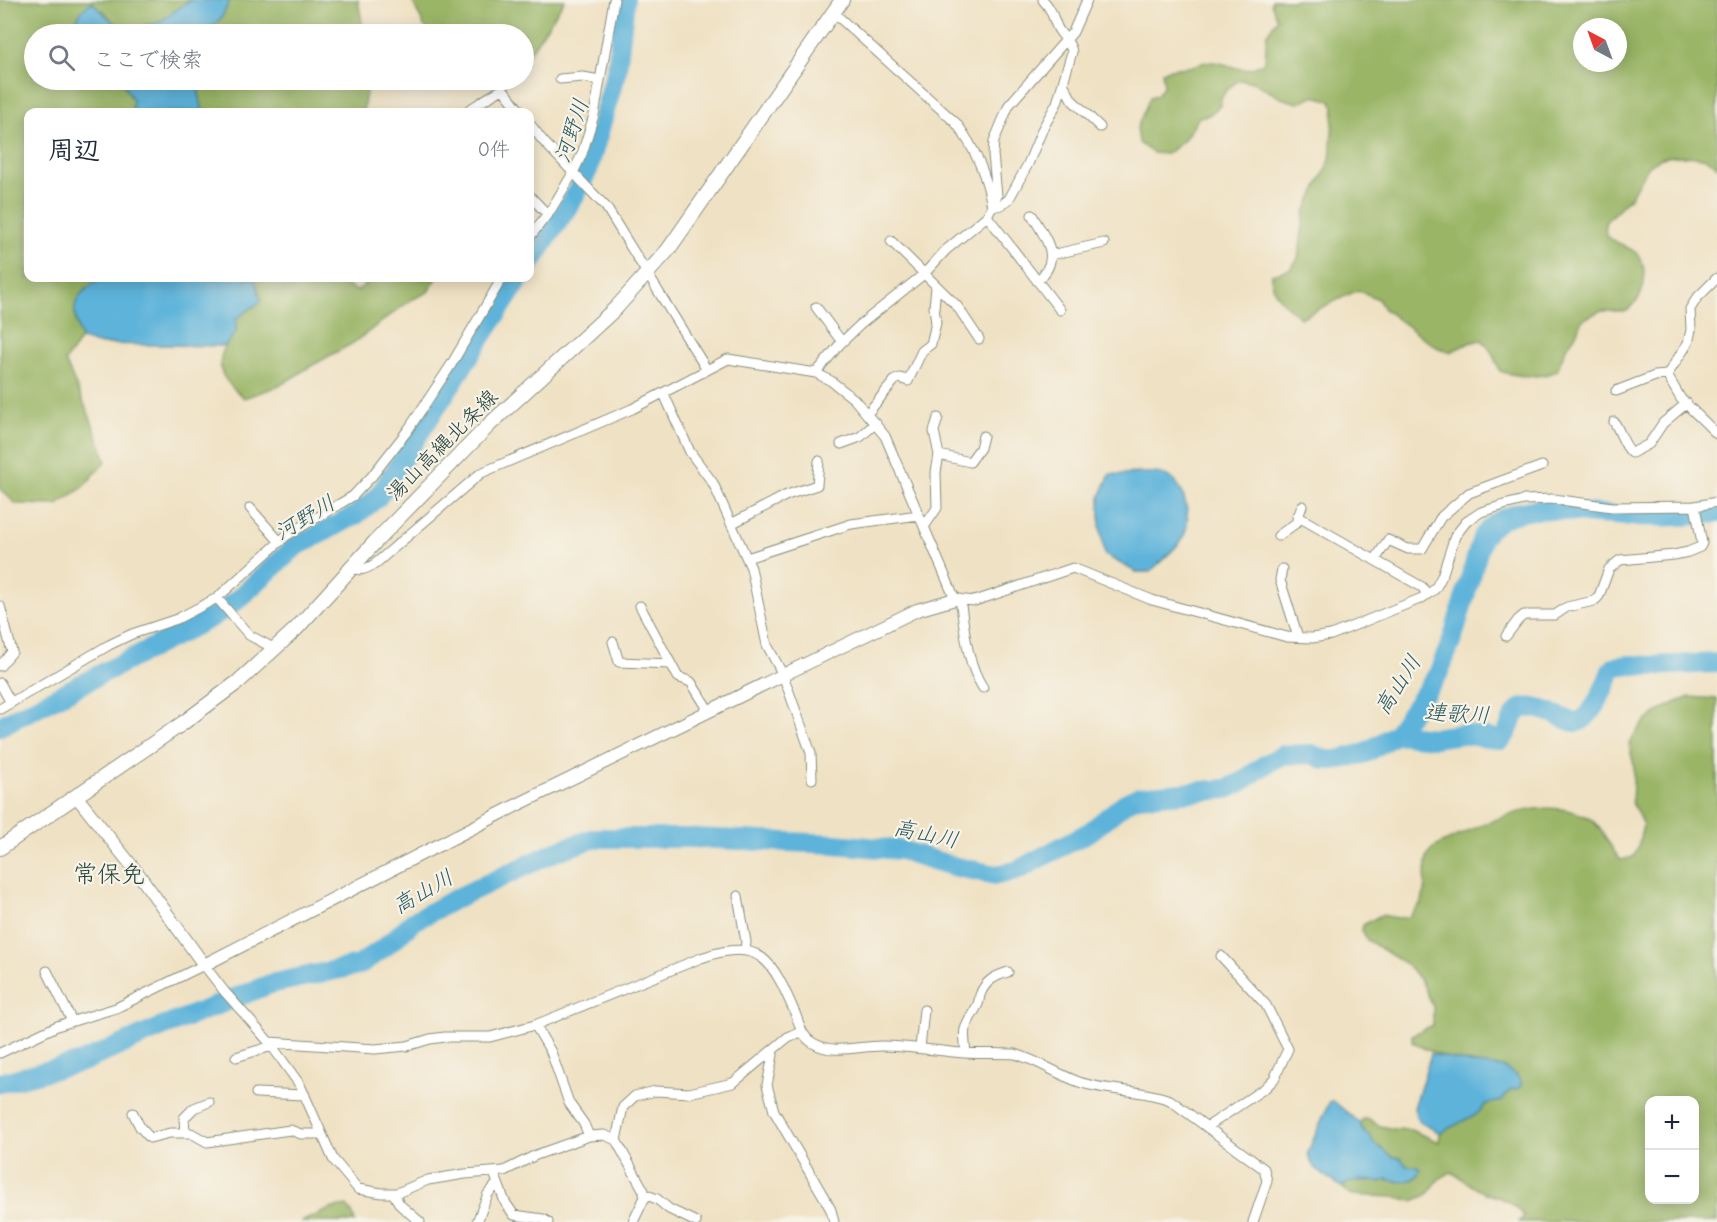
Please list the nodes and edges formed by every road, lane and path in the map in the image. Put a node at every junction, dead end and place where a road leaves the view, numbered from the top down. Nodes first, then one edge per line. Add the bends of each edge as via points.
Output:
1 (614, 0) edge
2 (1043, 0) edge
3 (1087, 0) edge
4 (837, 6) edge
5 (1066, 39) junction
6 (560, 80) dead end
7 (599, 80) junction
8 (1064, 85) junction
9 (501, 90) edge
10 (504, 90) edge
11 (475, 108) edge
12 (518, 108) edge
13 (1101, 127) dead end
14 (534, 129) edge
15 (573, 173) junction
16 (534, 200) edge
17 (992, 207) junction
18 (548, 215) junction
19 (1032, 215) dead end
20 (987, 216) junction
21 (534, 232) edge
22 (891, 242) dead end
23 (1104, 243) dead end
24 (1051, 255) junction
25 (648, 273) junction
26 (924, 274) junction
27 (1717, 278) edge
28 (1037, 281) junction
29 (500, 282) edge
30 (936, 287) junction
31 (816, 307) dead end
32 (1060, 310) dead end
33 (979, 339) dead end
34 (842, 342) junction
35 (707, 370) junction
36 (816, 373) junction
37 (1667, 375) junction
38 (1616, 391) dead end
39 (664, 394) junction
40 (1687, 403) junction
41 (867, 414) junction
42 (938, 418) dead end
43 (1614, 422) dead end
44 (876, 423) junction
45 (1715, 428) edge
46 (983, 436) dead end
47 (841, 444) dead end
48 (939, 455) junction
49 (819, 461) dead end
50 (1542, 466) dead end
51 (1717, 502) edge
52 (249, 508) dead end
53 (1696, 512) junction
54 (919, 514) junction
55 (731, 524) junction
56 (924, 527) junction
57 (1278, 536) dead end
58 (280, 542) junction
59 (747, 558) junction
60 (1375, 560) junction
61 (352, 568) junction
62 (1282, 569) dead end
63 (1427, 594) junction
64 (957, 599) junction
65 (219, 600) junction
66 (0, 606) edge
67 (640, 606) dead end
68 (1506, 636) dead end
69 (1298, 638) junction
70 (613, 642) dead end
71 (275, 650) junction
72 (671, 664) junction
73 (0, 666) edge
74 (783, 675) junction
75 (0, 683) edge
76 (983, 688) dead end
77 (10, 703) junction
78 (0, 709) edge
79 (709, 711) junction
80 (812, 779) dead end
81 (76, 796) junction
82 (0, 848) edge
83 (738, 896) dead end
84 (745, 949) junction
85 (1221, 956) dead end
86 (204, 965) junction
87 (47, 971) dead end
88 (1008, 972) dead end
89 (924, 1010) dead end
90 (72, 1021) junction
91 (535, 1025) junction
92 (801, 1032) junction
93 (271, 1044) junction
94 (920, 1048) junction
95 (771, 1051) junction
96 (0, 1053) edge
97 (966, 1053) junction
98 (236, 1057) dead end
99 (256, 1093) dead end
100 (305, 1095) junction
101 (209, 1102) dead end
102 (133, 1113) dead end
103 (1207, 1127) junction
104 (185, 1133) junction
105 (322, 1134) junction
106 (589, 1136) junction
107 (616, 1140) junction
108 (494, 1173) junction
109 (498, 1183) junction
110 (393, 1193) junction
111 (644, 1194) junction
112 (420, 1222) edge
113 (477, 1222) edge
114 (548, 1222) edge
115 (633, 1222) edge
116 (696, 1222) edge
117 (834, 1222) edge
118 (1253, 1222) edge

1 - 7 street
2 - 5 street
3 - 5 street
4 - 17 street via 956,123 984,172
4 - 25 main road, 湯山高縄北条線 via 668,250
5 - 8 street via 1072,52
5 - 17 street via 1017,94 1004,117 994,141 997,196
6 - 7 street
7 - 15 street via 594,115
8 - 13 street via 1072,100
8 - 17 street via 1009,199
9 - 11 street
10 - 12 street
14 - 15 street
15 - 18 street
15 - 25 street via 606,207
16 - 18 street
17 - 20 street
18 - 21 street
19 - 24 street
20 - 26 street
20 - 28 street
22 - 26 street
23 - 24 street
24 - 28 street via 1047,273
25 - 35 street
25 - 61 main road, 湯山高縄北条線 via 595,329 490,424
26 - 30 street
26 - 34 street
27 - 37 street via 1690,309 1688,343
28 - 32 street
29 - 58 street via 434,392 372,476 353,496
30 - 33 street via 957,306
30 - 41 street via 936,323 931,344 922,351 908,381 894,380
31 - 34 street
34 - 36 street
35 - 36 street via 728,359
35 - 39 street
36 - 41 street via 831,381
37 - 38 street
37 - 40 street
39 - 55 street via 690,452 713,483
39 - 61 street via 481,473 375,564 364,570
40 - 43 street via 1664,423 1649,444 1632,453
40 - 45 street
41 - 44 street
42 - 48 street via 934,431
44 - 47 street via 860,437
44 - 54 street
46 - 48 street via 970,462
48 - 56 street via 937,508
49 - 55 street via 817,485
50 - 60 street via 1469,493 1442,517 1422,549 1408,549 1388,540
51 - 53 street
52 - 58 street
53 - 63 street via 1552,499 1504,504 1466,522 1455,536 1435,589
53 - 68 street via 1702,543 1697,549 1620,560 1609,569 1594,601 1554,615 1524,615
54 - 56 street
54 - 59 street via 851,524
55 - 59 street
56 - 64 street
57 - 60 street via 1296,523 1300,511
58 - 65 street
59 - 74 street via 767,645
60 - 63 street via 1422,587
61 - 71 main road, 湯山高縄北条線
62 - 69 street via 1280,580
63 - 69 street via 1331,635
64 - 69 street via 975,601 1072,568 1152,600
64 - 74 street via 917,610
64 - 76 street via 969,658
65 - 71 street via 249,635
65 - 77 street via 132,634
66 - 73 street via 12,652
67 - 72 street
70 - 72 street via 620,662
71 - 81 main road, 湯山高縄北条線 via 212,702
72 - 79 street via 678,677 691,682
74 - 79 street
74 - 80 street via 811,753
75 - 77 street
77 - 78 street
79 - 86 street
81 - 82 main road, 湯山高縄北条線
81 - 86 street
83 - 84 street
84 - 91 street via 720,951
84 - 92 street via 769,964
85 - 103 street via 1266,1005 1288,1049 1270,1084
86 - 90 street via 116,1008
86 - 93 street
87 - 90 street
88 - 97 street via 993,977 981,993 964,1031
89 - 94 street
90 - 96 street
91 - 93 street via 490,1037 445,1037 390,1048
91 - 106 street via 554,1060 569,1103
92 - 94 street via 816,1045 836,1049
92 - 95 street
93 - 98 street
93 - 100 street
94 - 97 street
95 - 107 street via 733,1083 688,1093 656,1090 635,1096 623,1107
95 - 117 street via 767,1086 774,1111 831,1210
97 - 103 street via 1015,1054 1079,1082 1153,1094 1170,1100
99 - 100 street
100 - 105 street
101 - 104 street via 194,1108 184,1118
102 - 104 street via 150,1138
103 - 118 street via 1258,1162 1266,1172 1267,1181
104 - 105 street via 207,1142 290,1130
105 - 110 street via 333,1159 358,1190
106 - 107 street via 604,1135
106 - 108 street
107 - 111 street
108 - 109 street
108 - 110 street via 428,1179
109 - 113 street via 488,1194
109 - 114 street via 514,1215
110 - 112 street via 400,1205
111 - 115 street
111 - 116 street

